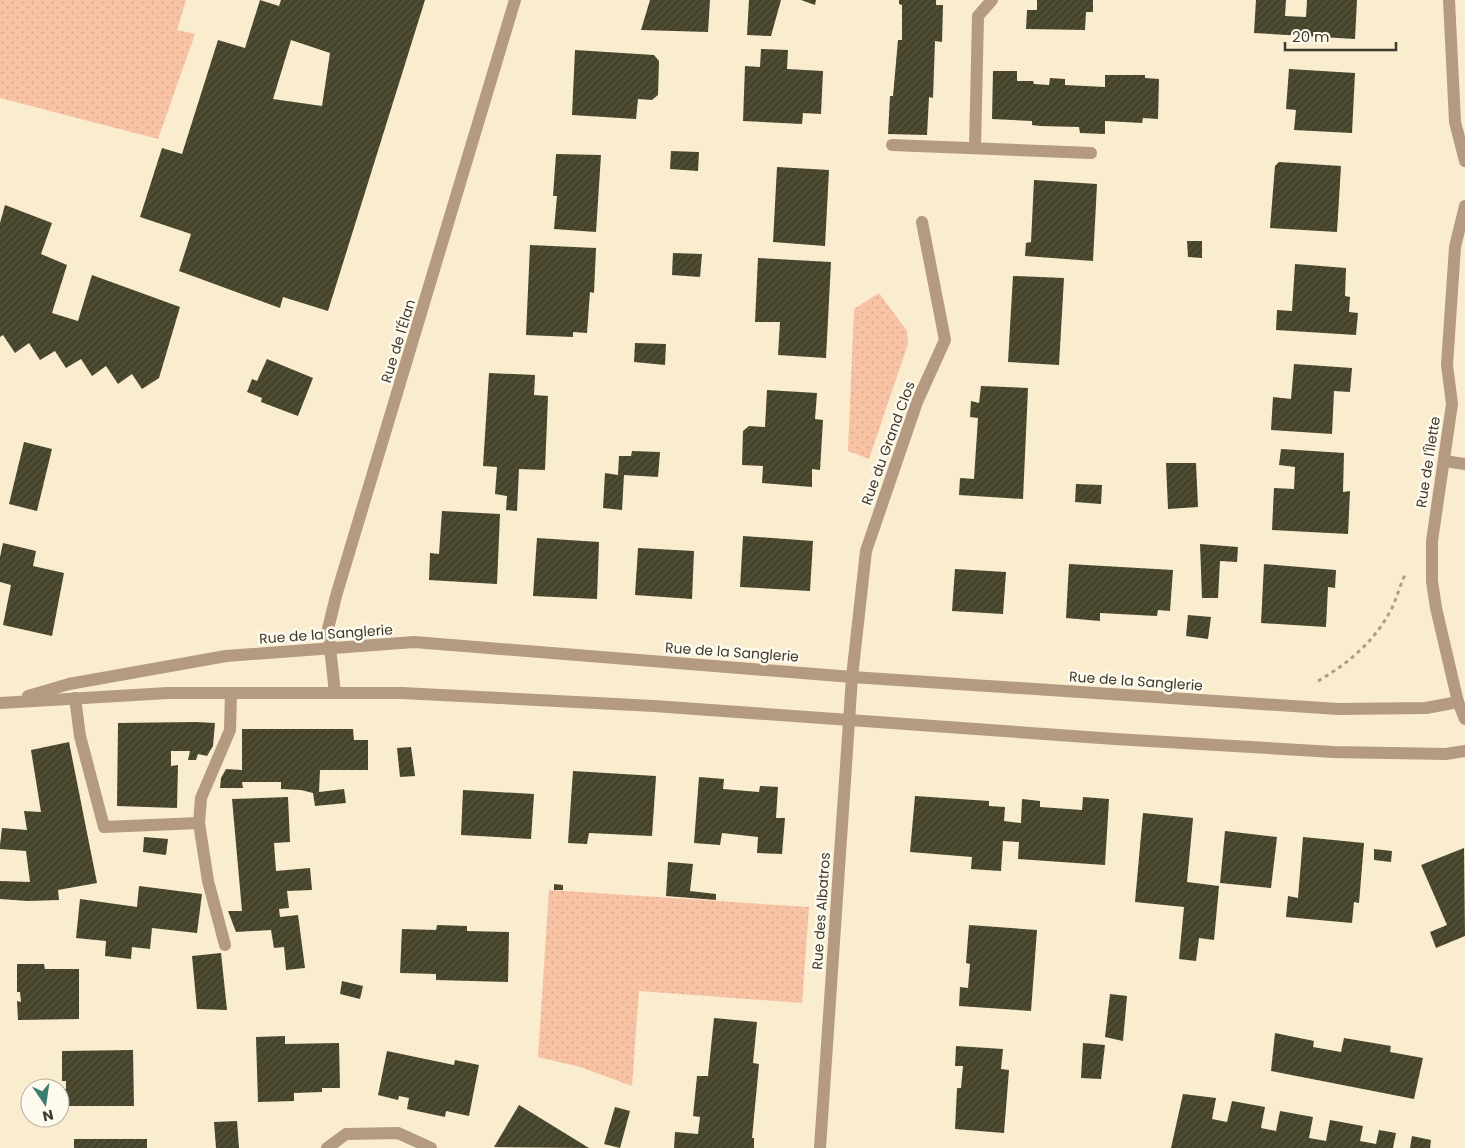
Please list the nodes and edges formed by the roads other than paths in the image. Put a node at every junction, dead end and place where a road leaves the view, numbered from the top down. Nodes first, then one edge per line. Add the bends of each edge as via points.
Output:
1 (515, 0) edge
2 (992, 0) edge
3 (1449, 0) edge
4 (892, 145) dead end
5 (974, 148) junction
6 (1091, 153) dead end
7 (1465, 161) edge
8 (1465, 206) edge
9 (922, 222) dead end
10 (1445, 460) junction
11 (1465, 464) edge
12 (330, 648) junction
13 (852, 677) junction
14 (231, 693) junction
15 (335, 693) junction
16 (75, 698) junction
17 (4, 702) edge
18 (1458, 702) junction
19 (851, 719) junction
20 (1465, 719) edge
21 (1465, 751) edge
22 (200, 823) junction
23 (225, 945) dead end
24 (327, 1148) edge
25 (431, 1148) edge
26 (820, 1148) edge

1 - 12 street, Rue de l'Élan via 336,596 328,629
2 - 5 street via 978,16
3 - 7 street via 1455,122
4 - 5 street
5 - 6 street
8 - 10 street, Rue de l'Îlette via 1455,247 1446,365 1452,404
9 - 13 street, Rue du Grand Clos via 944,340 917,402 866,551
10 - 11 street
10 - 18 street, Rue de l'Îlette via 1432,542 1432,566 1436,608
12 - 13 street, Rue de la Sanglerie via 414,642
12 - 15 street, Rue de l'Élan
12 - 17 street, Rue de la Sanglerie via 226,656 69,684
13 - 18 street, Rue de la Sanglerie via 1357,710 1426,708
13 - 19 street, Rue des Albatros
14 - 15 street, Rue de la Sanglerie
14 - 16 street, Rue de la Sanglerie
14 - 22 street via 230,730 201,798
15 - 19 street, Rue de la Sanglerie via 504,698
16 - 17 street, Rue de la Sanglerie
16 - 22 street via 80,736 104,827
18 - 20 street, Rue de l'Îlette
19 - 21 street, Rue de la Sanglerie via 1333,752 1446,754
19 - 26 street, Rue des Albatros
22 - 23 street via 208,881
24 - 25 street via 346,1134 398,1133

